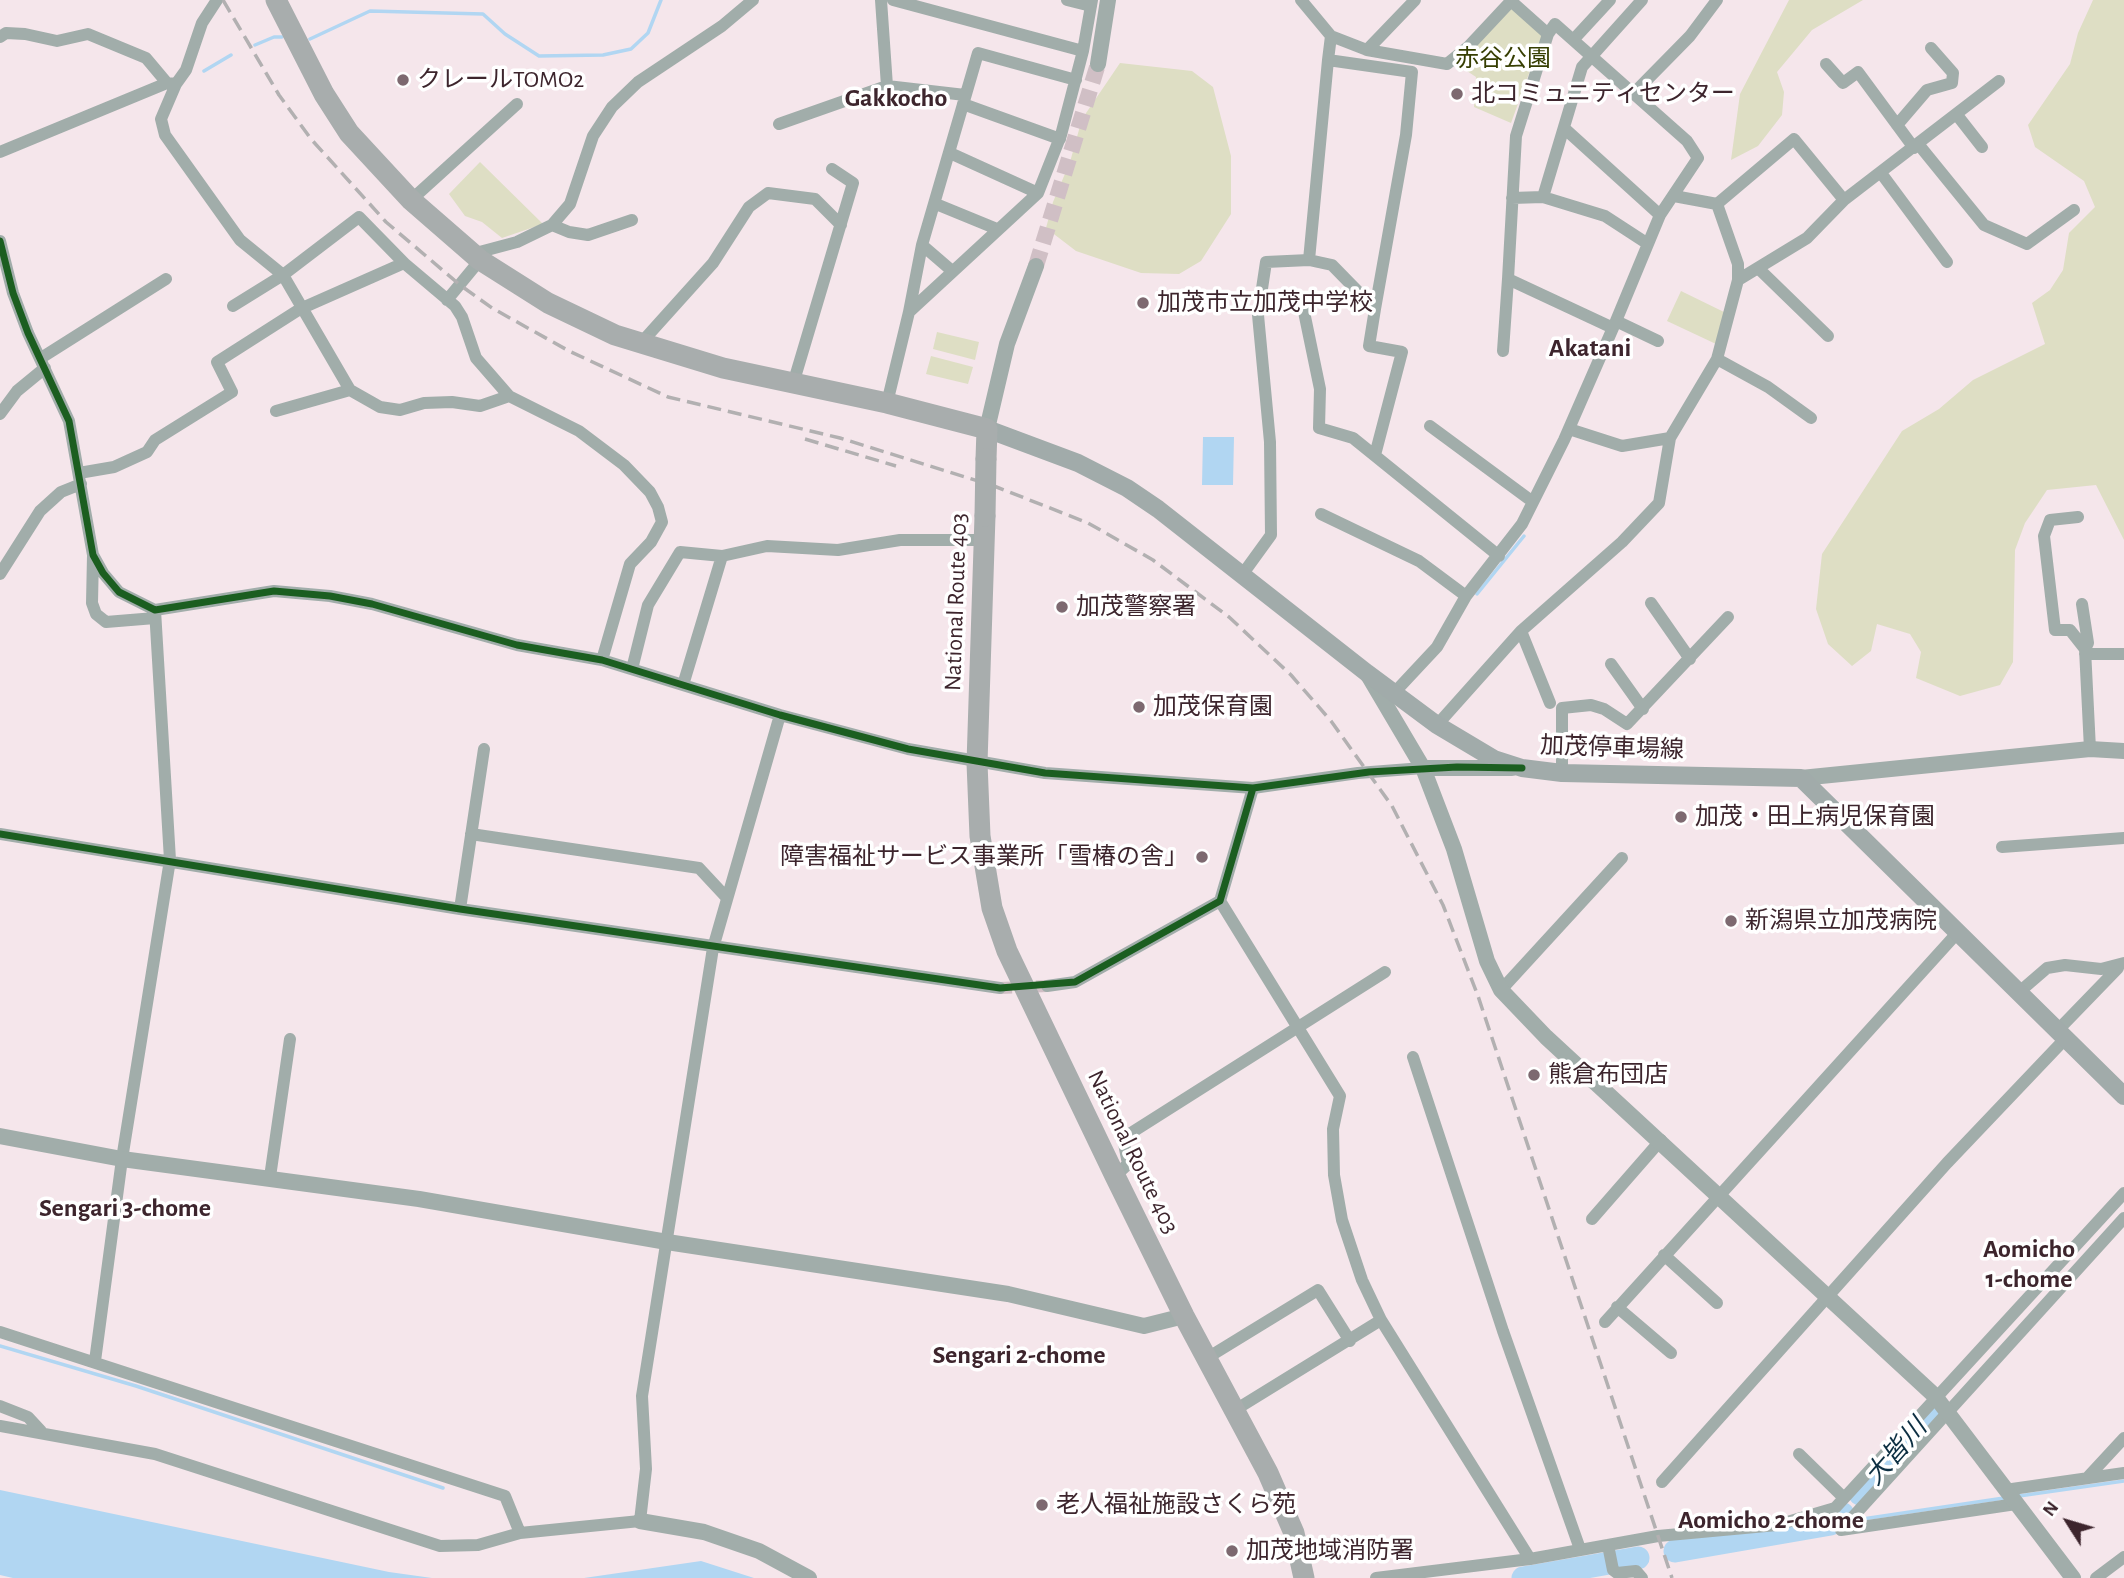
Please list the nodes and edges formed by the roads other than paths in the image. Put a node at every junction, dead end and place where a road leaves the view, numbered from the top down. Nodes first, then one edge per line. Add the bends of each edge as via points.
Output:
1 (217, 0) edge
2 (276, 0) edge
3 (753, 0) edge
4 (881, 0) edge
5 (893, 0) edge
6 (1067, 0) edge
7 (1108, 0) edge
8 (1415, 0) edge
9 (1610, 0) edge
10 (1642, 0) edge
11 (1717, 0) edge
12 (1511, 1) edge
13 (1091, 3) edge
14 (1310, 3) edge
15 (1548, 34) junction
16 (1331, 36) junction
17 (0, 37) edge
18 (1574, 39) junction
19 (1931, 48) dead end
20 (1367, 50) junction
21 (1083, 51) junction
22 (1591, 55) junction
23 (1328, 60) junction
24 (1098, 64) tunnel mouth
25 (1826, 64) dead end
26 (1076, 80) junction
27 (1999, 81) dead end
28 (172, 83) junction
29 (887, 86) junction
30 (1634, 93) junction
31 (964, 100) junction
32 (517, 104) dead end
33 (1957, 115) junction
34 (779, 124) dead end
35 (1897, 125) junction
36 (1564, 128) junction
37 (1060, 139) junction
38 (1916, 146) junction
39 (1982, 147) dead end
40 (0, 152) edge
41 (950, 153) junction
42 (832, 169) dead end
43 (1881, 173) junction
44 (1038, 193) junction
45 (1674, 196) junction
46 (1543, 197) junction
47 (1513, 198) junction
48 (411, 200) junction
49 (1844, 200) junction
50 (936, 204) junction
51 (1717, 204) junction
52 (2074, 210) dead end
53 (1660, 215) junction
54 (632, 220) dead end
55 (552, 225) junction
56 (841, 225) junction
57 (997, 229) junction
58 (0, 241) edge
59 (1648, 244) junction
60 (922, 246) junction
61 (476, 257) junction
62 (1309, 260) junction
63 (1947, 262) dead end
64 (404, 263) junction
65 (1036, 265) tunnel mouth
66 (1759, 269) junction
67 (951, 270) junction
68 (283, 275) junction
69 (166, 279) dead end
70 (1508, 279) junction
71 (1738, 280) junction
72 (447, 300) junction
73 (233, 306) dead end
74 (1303, 307) dead end
75 (300, 309) junction
76 (1375, 309) junction
77 (909, 312) junction
78 (1614, 325) junction
79 (1828, 335) dead end
80 (1658, 341) dead end
81 (641, 343) junction
82 (1503, 351) dead end
83 (1717, 359) junction
84 (43, 363) junction
85 (793, 384) junction
86 (350, 390) junction
87 (509, 396) junction
88 (887, 403) junction
89 (276, 411) dead end
90 (0, 414) edge
91 (1811, 418) dead end
92 (1430, 426) dead end
93 (987, 429) junction
94 (1569, 429) junction
95 (1670, 438) junction
96 (1375, 456) junction
97 (80, 478) junction
98 (1533, 502) junction
99 (1321, 514) dead end
100 (2078, 517) dead end
101 (985, 540) junction
102 (93, 555) junction
103 (722, 556) junction
104 (1499, 556) junction
105 (0, 574) edge
106 (1242, 575) junction
107 (1466, 596) junction
108 (1651, 603) dead end
109 (2082, 604) dead end
110 (155, 614) junction
111 (1728, 617) dead end
112 (1521, 631) junction
113 (2085, 652) junction
114 (2124, 654) edge
115 (1690, 659) junction
116 (602, 660) junction
117 (1611, 664) dead end
118 (632, 669) junction
119 (1367, 673) junction
120 (683, 685) junction
121 (1394, 693) junction
122 (1550, 702) dead end
123 (1643, 709) junction
124 (780, 715) junction
125 (1437, 725) junction
126 (484, 749) dead end
127 (2090, 749) junction
128 (2124, 751) edge
129 (977, 763) junction
130 (1423, 768) junction
131 (1522, 768) junction
132 (1562, 773) junction
133 (1801, 778) junction
134 (1253, 788) junction
135 (0, 834) edge
136 (471, 834) junction
137 (2124, 838) edge
138 (2002, 847) dead end
139 (1622, 858) dead end
140 (170, 860) junction
141 (726, 898) junction
142 (1220, 901) junction
143 (460, 909) junction
144 (1959, 931) junction
145 (713, 948) junction
146 (2124, 963) edge
147 (1385, 972) dead end
148 (1047, 986) tunnel mouth
149 (1000, 988) tunnel mouth
150 (1501, 990) junction
151 (2018, 993) junction
152 (1297, 1029) junction
153 (2061, 1035) junction
154 (290, 1038) dead end
155 (1413, 1058) dead end
156 (2124, 1096) edge
157 (0, 1136) edge
158 (1661, 1140) junction
159 (122, 1159) junction
160 (1115, 1176) junction
161 (270, 1177) junction
162 (2124, 1192) edge
163 (1720, 1194) junction
164 (2124, 1218) edge
165 (1592, 1219) dead end
166 (667, 1242) junction
167 (1664, 1255) junction
168 (1829, 1296) junction
169 (1717, 1303) dead end
170 (1617, 1307) junction
171 (1184, 1316) junction
172 (1381, 1320) junction
173 (1605, 1322) dead end
174 (0, 1332) edge
175 (1350, 1341) junction
176 (1671, 1353) dead end
177 (1207, 1359) junction
178 (95, 1361) junction
179 (1935, 1396) junction
180 (0, 1406) edge
181 (1235, 1410) junction
182 (1948, 1411) junction
183 (0, 1426) edge
184 (41, 1431) junction
185 (2124, 1438) edge
186 (1799, 1454) dead end
187 (2124, 1473) edge
188 (2087, 1478) junction
189 (1662, 1482) dead end
190 (2005, 1490) junction
191 (1844, 1499) junction
192 (2016, 1504) junction
193 (640, 1521) junction
194 (520, 1533) junction
195 (1580, 1549) junction
196 (1611, 1555) junction
197 (2124, 1558) edge
198 (1530, 1559) junction
199 (808, 1578) edge
200 (1304, 1578) edge
201 (1376, 1578) edge
202 (1642, 1578) edge
203 (2073, 1578) edge
204 (2096, 1578) edge

1 - 28 street via 191,49 186,70
2 - 48 highway via 335,113
3 - 55 street via 638,82 612,107 593,136 570,204
4 - 29 street
5 - 21 street
6 - 13 street
7 - 24 street
8 - 20 street
9 - 18 street
10 - 22 street
11 - 30 street via 1690,36
12 - 15 street
12 - 20 street via 1447,64
13 - 21 street
14 - 16 street
15 - 18 street via 1555,24
15 - 47 street via 1516,136
16 - 20 street
16 - 23 street
17 - 28 street via 6,33 57,41 88,34 146,58
18 - 22 street
19 - 35 street via 1953,73 1952,83 1927,90
21 - 26 street
22 - 30 street
22 - 36 street via 1582,67
23 - 62 street
23 - 76 street via 1412,72 1406,135
25 - 35 street via 1843,83 1858,72
26 - 31 street via 978,53
26 - 37 street
27 - 33 street
28 - 40 street
28 - 68 street via 162,119 165,135 240,240
29 - 31 street
29 - 34 street
30 - 45 street via 1687,141 1698,158
31 - 37 street
31 - 41 street
32 - 48 street
33 - 38 street
33 - 39 street
35 - 38 street
36 - 46 street
36 - 53 street
37 - 44 street
38 - 43 street
38 - 52 street via 1984,225 2027,244
41 - 44 street
41 - 50 street
42 - 56 street via 853,183
43 - 49 street
43 - 63 street
44 - 57 street
45 - 51 street
45 - 53 street
46 - 47 street
46 - 59 street via 1605,216
47 - 70 street
48 - 61 highway
49 - 51 street via 1794,139
49 - 66 street via 1807,238
50 - 57 street
50 - 60 street
51 - 71 street via 1738,264
53 - 59 street
54 - 55 street via 588,235
55 - 61 street
56 - 81 street via 815,199 768,193 749,207 713,263
56 - 85 street
57 - 67 street
58 - 84 street via 13,293
59 - 78 street
60 - 67 street
60 - 77 street
61 - 72 street
61 - 81 highway via 548,303
62 - 76 street via 1332,265
62 - 106 street via 1266,262 1258,315 1270,442 1270,535
64 - 68 street via 359,217
64 - 72 street
64 - 75 street
65 - 93 street via 1007,344
66 - 71 street
66 - 79 street
67 - 77 street
68 - 73 street
68 - 75 street
69 - 84 street
70 - 78 street
70 - 82 street
71 - 83 street
72 - 87 street via 463,317 477,358
74 - 96 street via 1320,389 1319,428 1353,438
75 - 86 street
75 - 97 street via 217,362 232,392 155,439 147,452
76 - 96 street via 1369,346 1402,352
77 - 88 street
78 - 80 street
78 - 94 street
81 - 85 highway via 723,369
83 - 91 street
83 - 95 street
84 - 90 street
84 - 97 street via 69,421
85 - 88 highway
86 - 87 street via 380,407 400,410 424,403 480,406
86 - 89 street
87 - 116 street via 579,431 624,465 658,507 662,522 630,564
88 - 93 highway
92 - 98 street
93 - 101 highway, National Route 403, bridge
93 - 106 main road, 加茂停車場線 via 1078,463 1127,488
94 - 95 street via 1622,446
94 - 98 street
95 - 112 street via 1659,503
96 - 104 street
97 - 102 street
97 - 105 street via 40,511
98 - 104 street
99 - 107 street via 1419,561
100 - 113 street via 2050,520 2043,536 2055,630 2070,630
101 - 103 street via 900,540 838,550 767,546
101 - 129 highway, National Route 403
102 - 110 street via 119,592
102 - 110 street via 96,614 106,622
103 - 118 street via 680,552 648,604
103 - 120 street
104 - 107 street
106 - 119 main road, 加茂停車場線
107 - 121 street via 1437,647
108 - 115 street
109 - 113 street via 2088,643
110 - 116 street via 274,592 309,593 372,604 517,645
110 - 140 street
111 - 115 street
112 - 122 street
112 - 125 street
113 - 114 street
113 - 127 street
115 - 123 street
116 - 118 street
117 - 123 street
118 - 120 street
119 - 121 main road, 加茂停車場線
119 - 130 street
120 - 124 street
121 - 125 main road, 加茂停車場線
123 - 132 street via 1627,724 1604,709 1565,706
124 - 129 street
124 - 141 street
125 - 131 main road, 加茂停車場線 via 1474,749
126 - 136 street
127 - 128 street
127 - 133 street
129 - 134 street via 1045,773
129 - 160 highway, National Route 403 via 980,836 992,908 1007,951
130 - 131 street
130 - 134 street
130 - 150 street via 1454,849 1487,961
131 - 132 main road, 加茂停車場線
132 - 133 main road, 加茂停車場線
133 - 144 main road
134 - 142 street
135 - 140 street
136 - 141 street via 699,868
136 - 143 street
137 - 138 street
139 - 150 street
140 - 143 street
140 - 159 street
141 - 145 street
142 - 148 street via 1075,982
142 - 152 street
143 - 145 street
144 - 151 main road
144 - 163 street
145 - 149 street
145 - 166 street
146 - 151 street via 2101,969 2047,968
146 - 153 street via 2107,976
147 - 152 street
150 - 158 street via 1546,1037
151 - 153 main road
152 - 160 street via 1123,1138 1128,1164
152 - 172 street via 1340,1096 1333,1129 1334,1175 1342,1220
153 - 156 main road
153 - 168 street
154 - 161 street
155 - 195 street
157 - 159 street
158 - 163 street
158 - 165 street
159 - 161 street
159 - 178 street
160 - 171 highway, National Route 403
161 - 166 street
162 - 179 street
163 - 167 street
163 - 168 street
164 - 182 street
166 - 171 street via 1008,1294 1144,1326
166 - 193 street via 642,1396 646,1469
167 - 169 street
167 - 170 street
168 - 179 street
168 - 189 street
170 - 173 street
170 - 176 street
171 - 177 highway, National Route 403
172 - 175 street
172 - 198 street
174 - 178 street
175 - 177 street via 1318,1290
175 - 181 street
177 - 181 highway, National Route 403
178 - 194 street via 505,1496
179 - 182 street
179 - 191 street
180 - 184 street via 29,1417
181 - 200 highway, National Route 403 via 1294,1533
182 - 190 street
182 - 192 street via 1841,1530
183 - 184 street
184 - 194 street via 155,1454 440,1546 478,1545
185 - 188 street
186 - 191 street
187 - 188 street
188 - 190 street
190 - 192 street
191 - 196 street via 1835,1508 1777,1525 1658,1536
192 - 203 street
193 - 194 street
193 - 199 street via 704,1532 760,1551
195 - 196 street
195 - 198 street
196 - 202 street via 1617,1573 1636,1571
197 - 204 street
198 - 201 street

